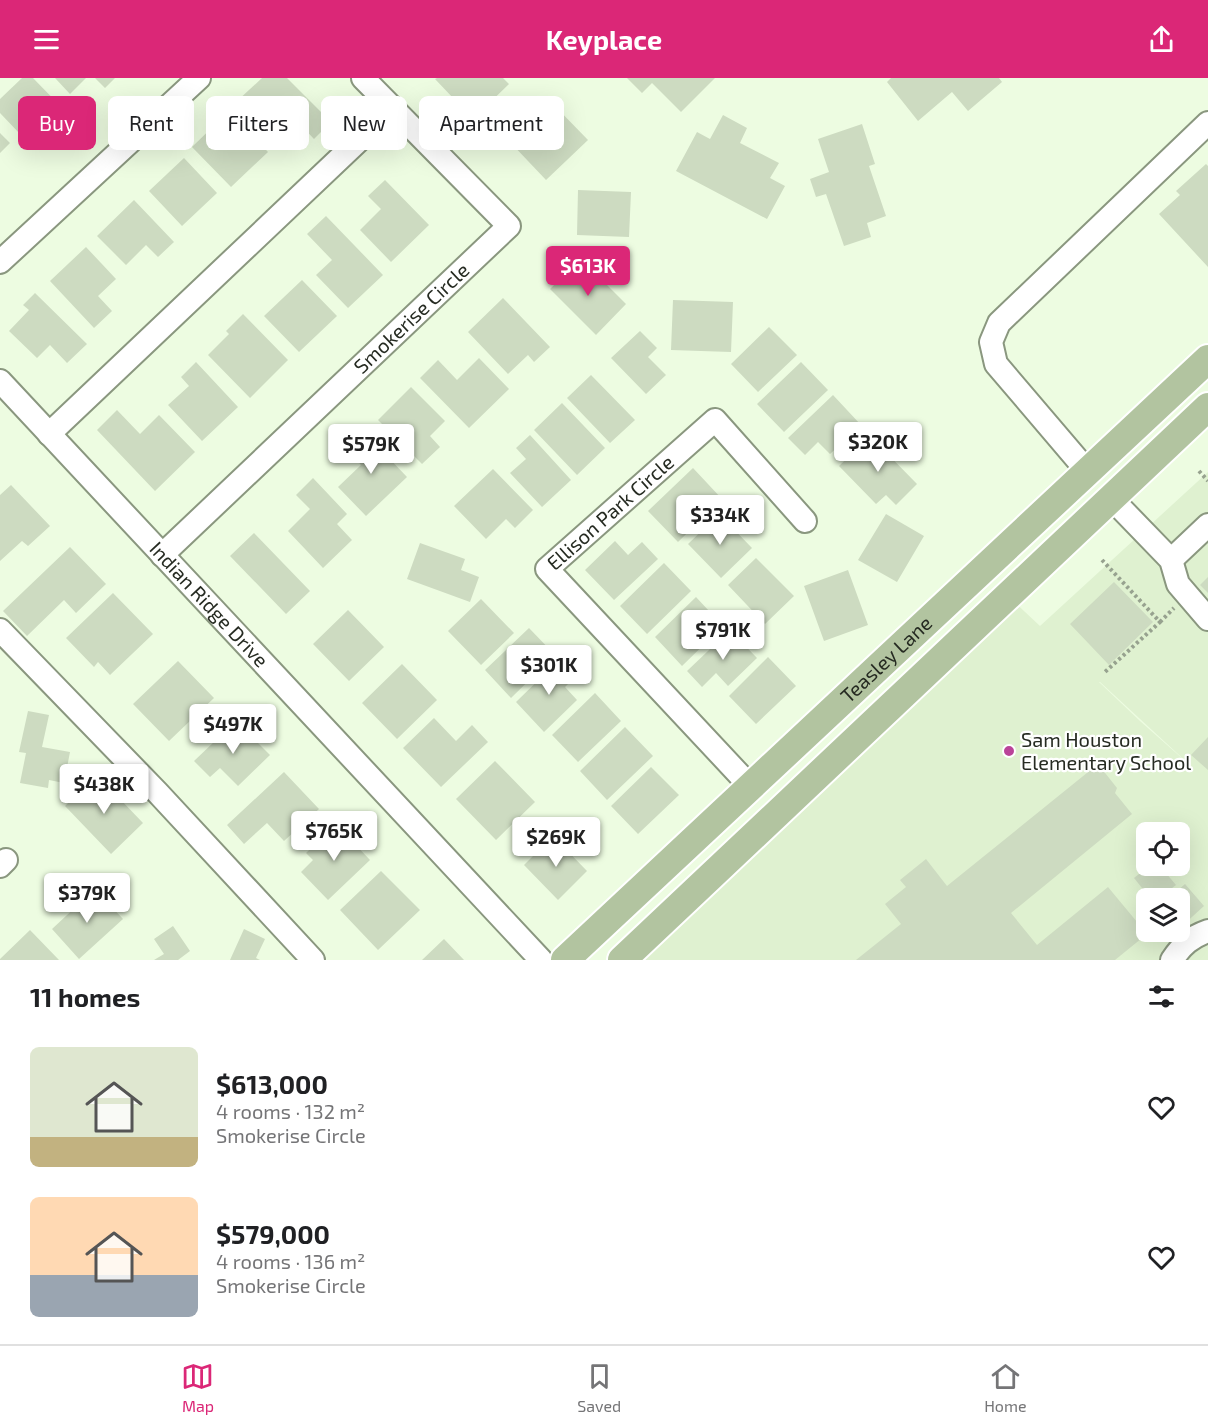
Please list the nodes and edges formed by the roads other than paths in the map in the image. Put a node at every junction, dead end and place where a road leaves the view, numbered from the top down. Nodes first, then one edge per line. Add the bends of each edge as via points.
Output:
1 (199, 78) edge
2 (363, 78) edge
3 (381, 96) edge
4 (407, 122) edge
5 (1208, 123) edge
6 (349, 150) edge
7 (0, 262) edge
8 (1208, 358) edge
9 (0, 381) edge
10 (1208, 407) edge
11 (49, 434) junction
12 (1088, 472) junction
13 (1111, 498) junction
14 (805, 521) dead end
15 (1208, 525) edge
16 (162, 555) junction
17 (1171, 560) junction
18 (1208, 619) edge
19 (0, 630) edge
20 (889, 657) junction
21 (930, 669) junction
22 (750, 786) junction
23 (1208, 931) edge
24 (313, 960) edge
25 (541, 960) edge
26 (565, 960) edge
27 (622, 960) edge
28 (1172, 960) edge

1 - 7 street
2 - 3 street, Smokerise Circle
4 - 16 street, Smokerise Circle via 509,226
5 - 12 street via 999,323 991,342 996,364
6 - 11 street
8 - 12 main road, Teasley Lane
9 - 11 street, Indian Ridge Drive
10 - 13 main road, Teasley Lane
11 - 16 street, Indian Ridge Drive
12 - 13 main road
12 - 20 main road, Teasley Lane
13 - 17 street
13 - 21 main road, Teasley Lane
14 - 22 street, Ellison Park Circle via 715,420 547,569
15 - 17 street
16 - 25 street, Indian Ridge Drive
17 - 18 street via 1178,584
19 - 24 street
20 - 21 main road
20 - 22 main road, Teasley Lane
21 - 27 main road, Teasley Lane
22 - 26 main road, Teasley Lane
23 - 28 street via 1192,937

